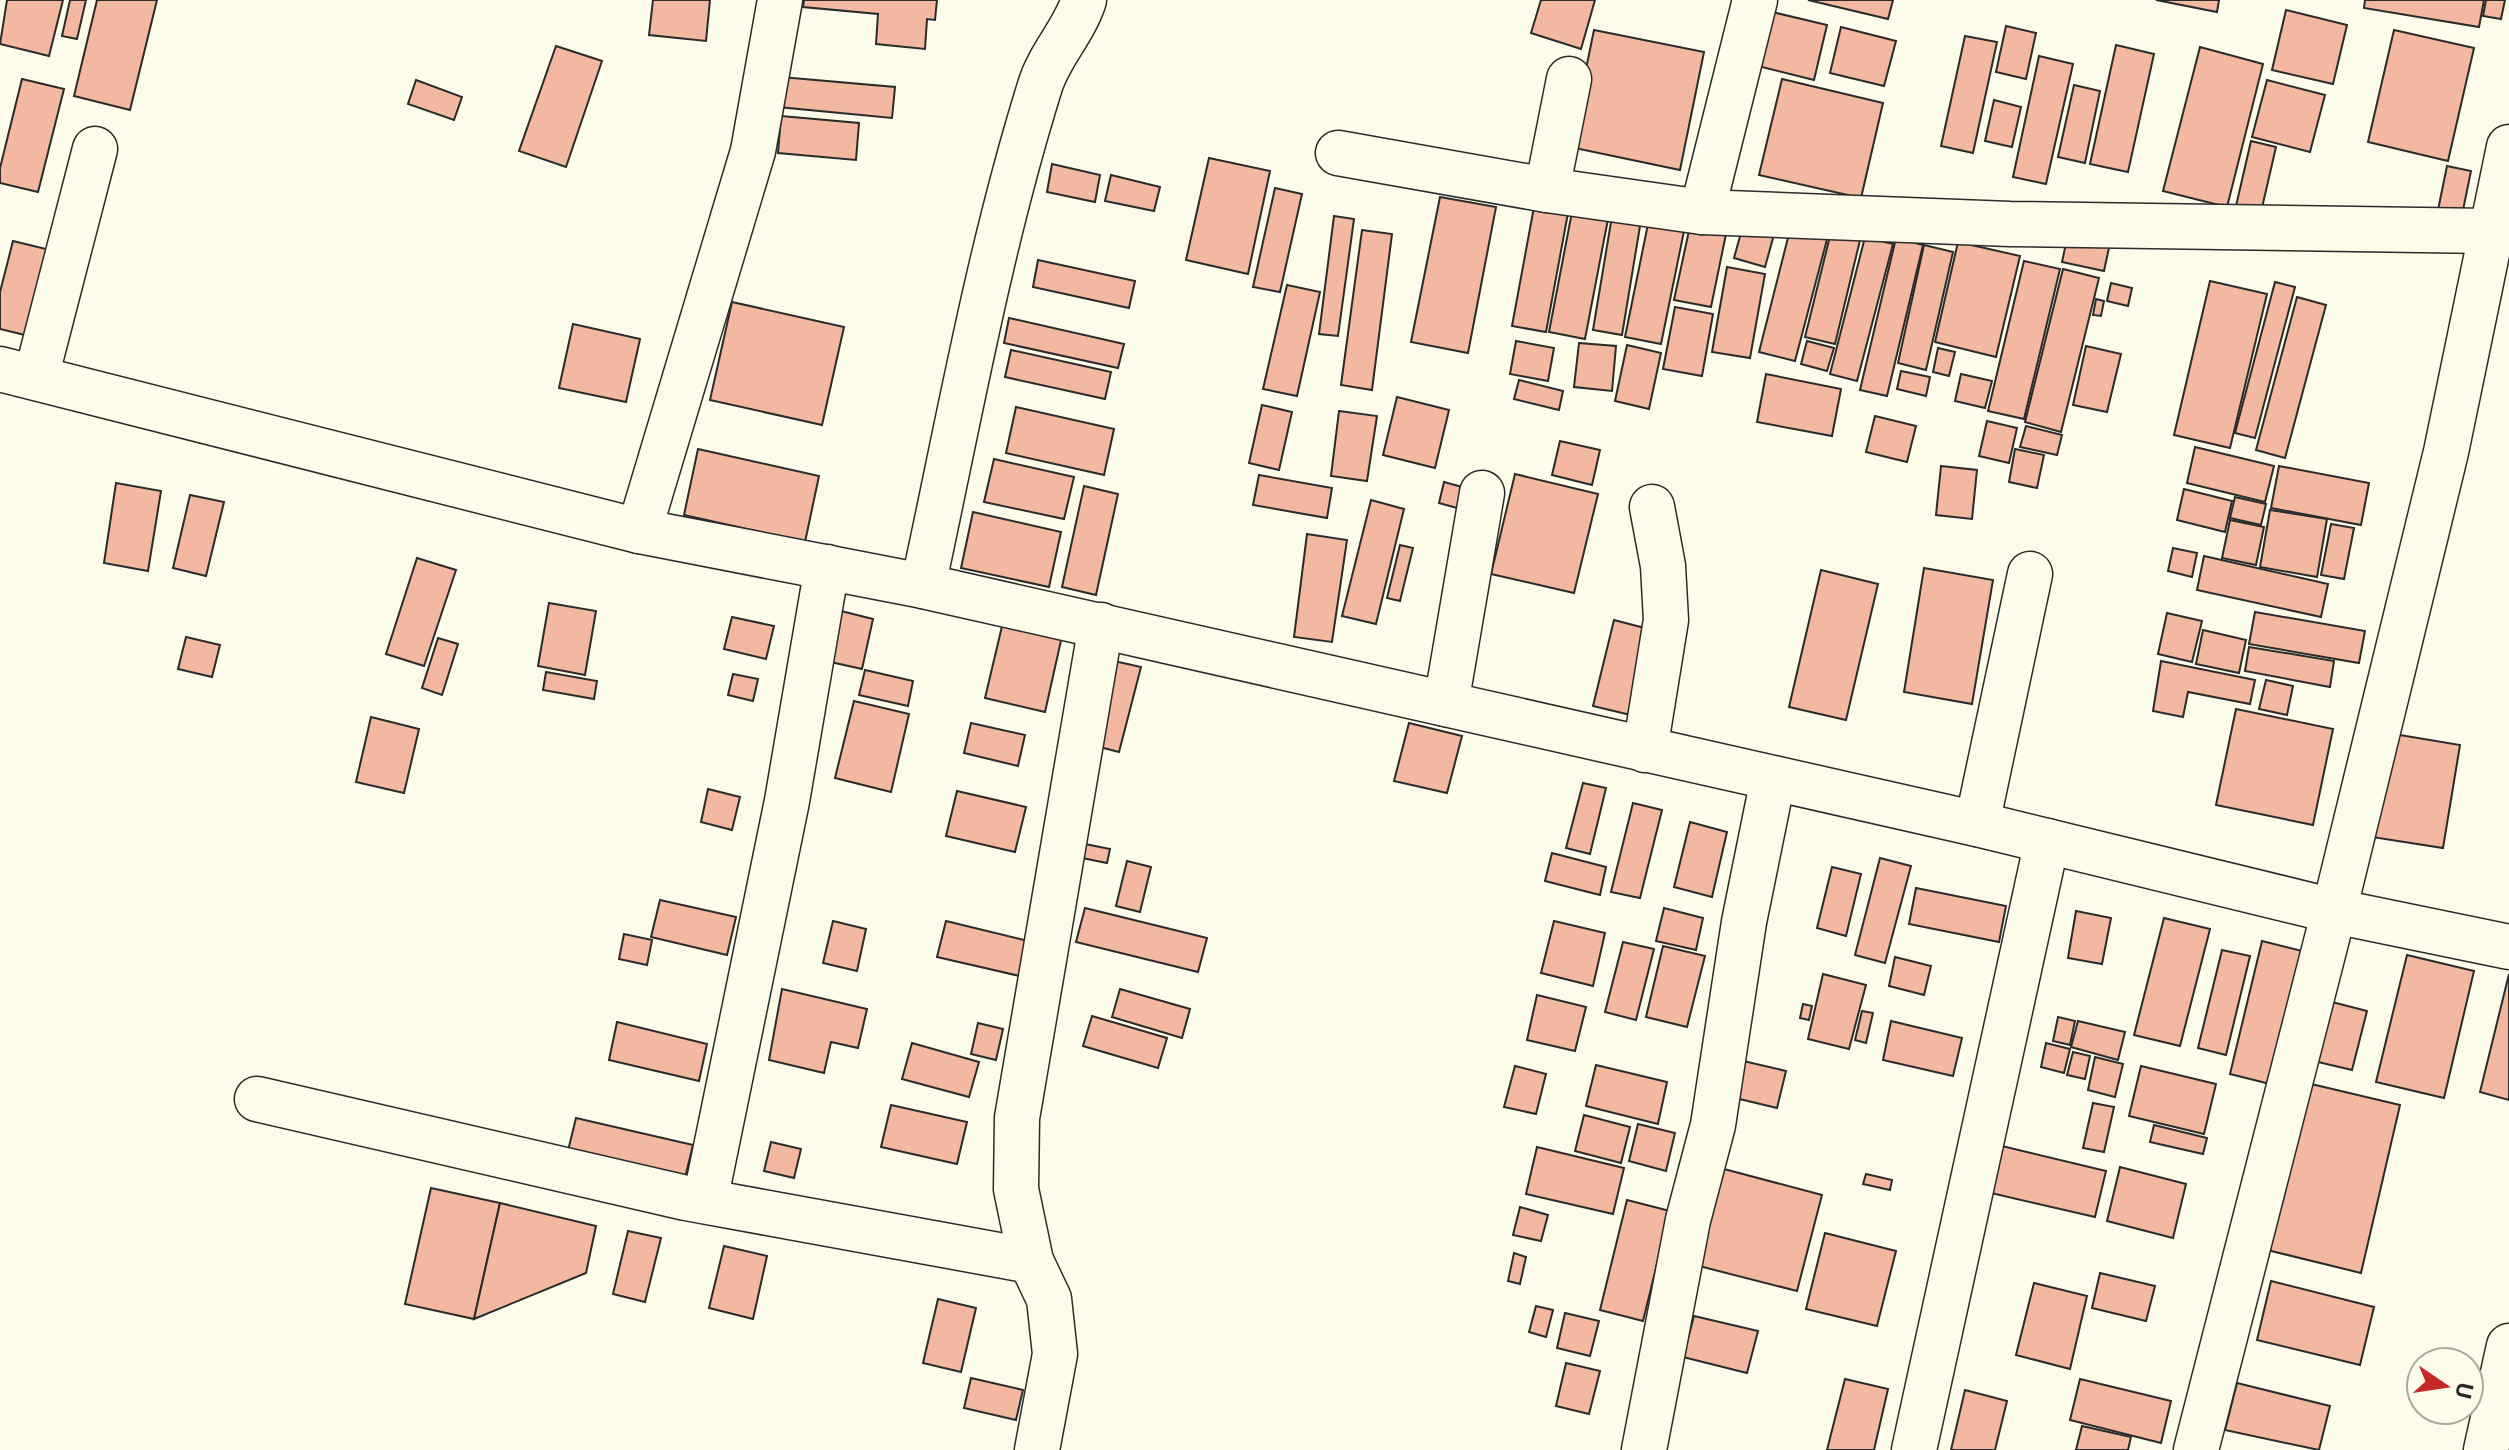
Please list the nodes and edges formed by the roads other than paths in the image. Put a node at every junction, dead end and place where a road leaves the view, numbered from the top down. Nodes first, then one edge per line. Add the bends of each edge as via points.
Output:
1 (780, 0) edge
2 (1084, 0) edge
3 (1755, 0) edge
4 (1569, 79) dead end
5 (2509, 148) edge
6 (95, 149) dead end
7 (1338, 153) dead end
8 (1547, 190) junction
9 (1702, 212) junction
10 (2489, 231) junction
11 (18, 373) edge
12 (1482, 493) dead end
13 (1652, 507) dead end
14 (639, 531) junction
15 (827, 567) junction
16 (2030, 574) dead end
17 (923, 586) junction
18 (1101, 625) junction
19 (1446, 704) junction
20 (1645, 750) junction
21 (1773, 779) junction
22 (1977, 824) junction
23 (2047, 841) junction
24 (2334, 911) junction
25 (2509, 947) edge
26 (257, 1099) dead end
27 (705, 1201) junction
28 (1031, 1261) junction
29 (2509, 1346) edge
30 (1037, 1450) edge
31 (1644, 1450) edge
32 (1914, 1450) edge
33 (2196, 1450) edge
34 (2486, 1450) edge

1 - 14 street via 753,151
2 - 17 street via 1041,82 1017,167
3 - 9 street
4 - 8 street
5 - 10 street
6 - 11 street
7 - 8 street
8 - 9 street
9 - 10 street via 2010,224
10 - 24 street via 2467,360
11 - 14 street
12 - 19 street
13 - 20 street via 1666,620
14 - 15 street
15 - 17 street
15 - 27 street via 787,801
16 - 22 street
17 - 18 street
18 - 19 street
18 - 28 street via 1017,1118 1016,1189
19 - 20 street
20 - 21 street
21 - 22 street
21 - 31 street via 1744,922 1713,1125 1688,1220
22 - 23 street
23 - 24 street
23 - 32 street
24 - 25 street
24 - 33 street
26 - 27 street
27 - 28 street
28 - 30 street via 1049,1299 1055,1354
29 - 34 street

